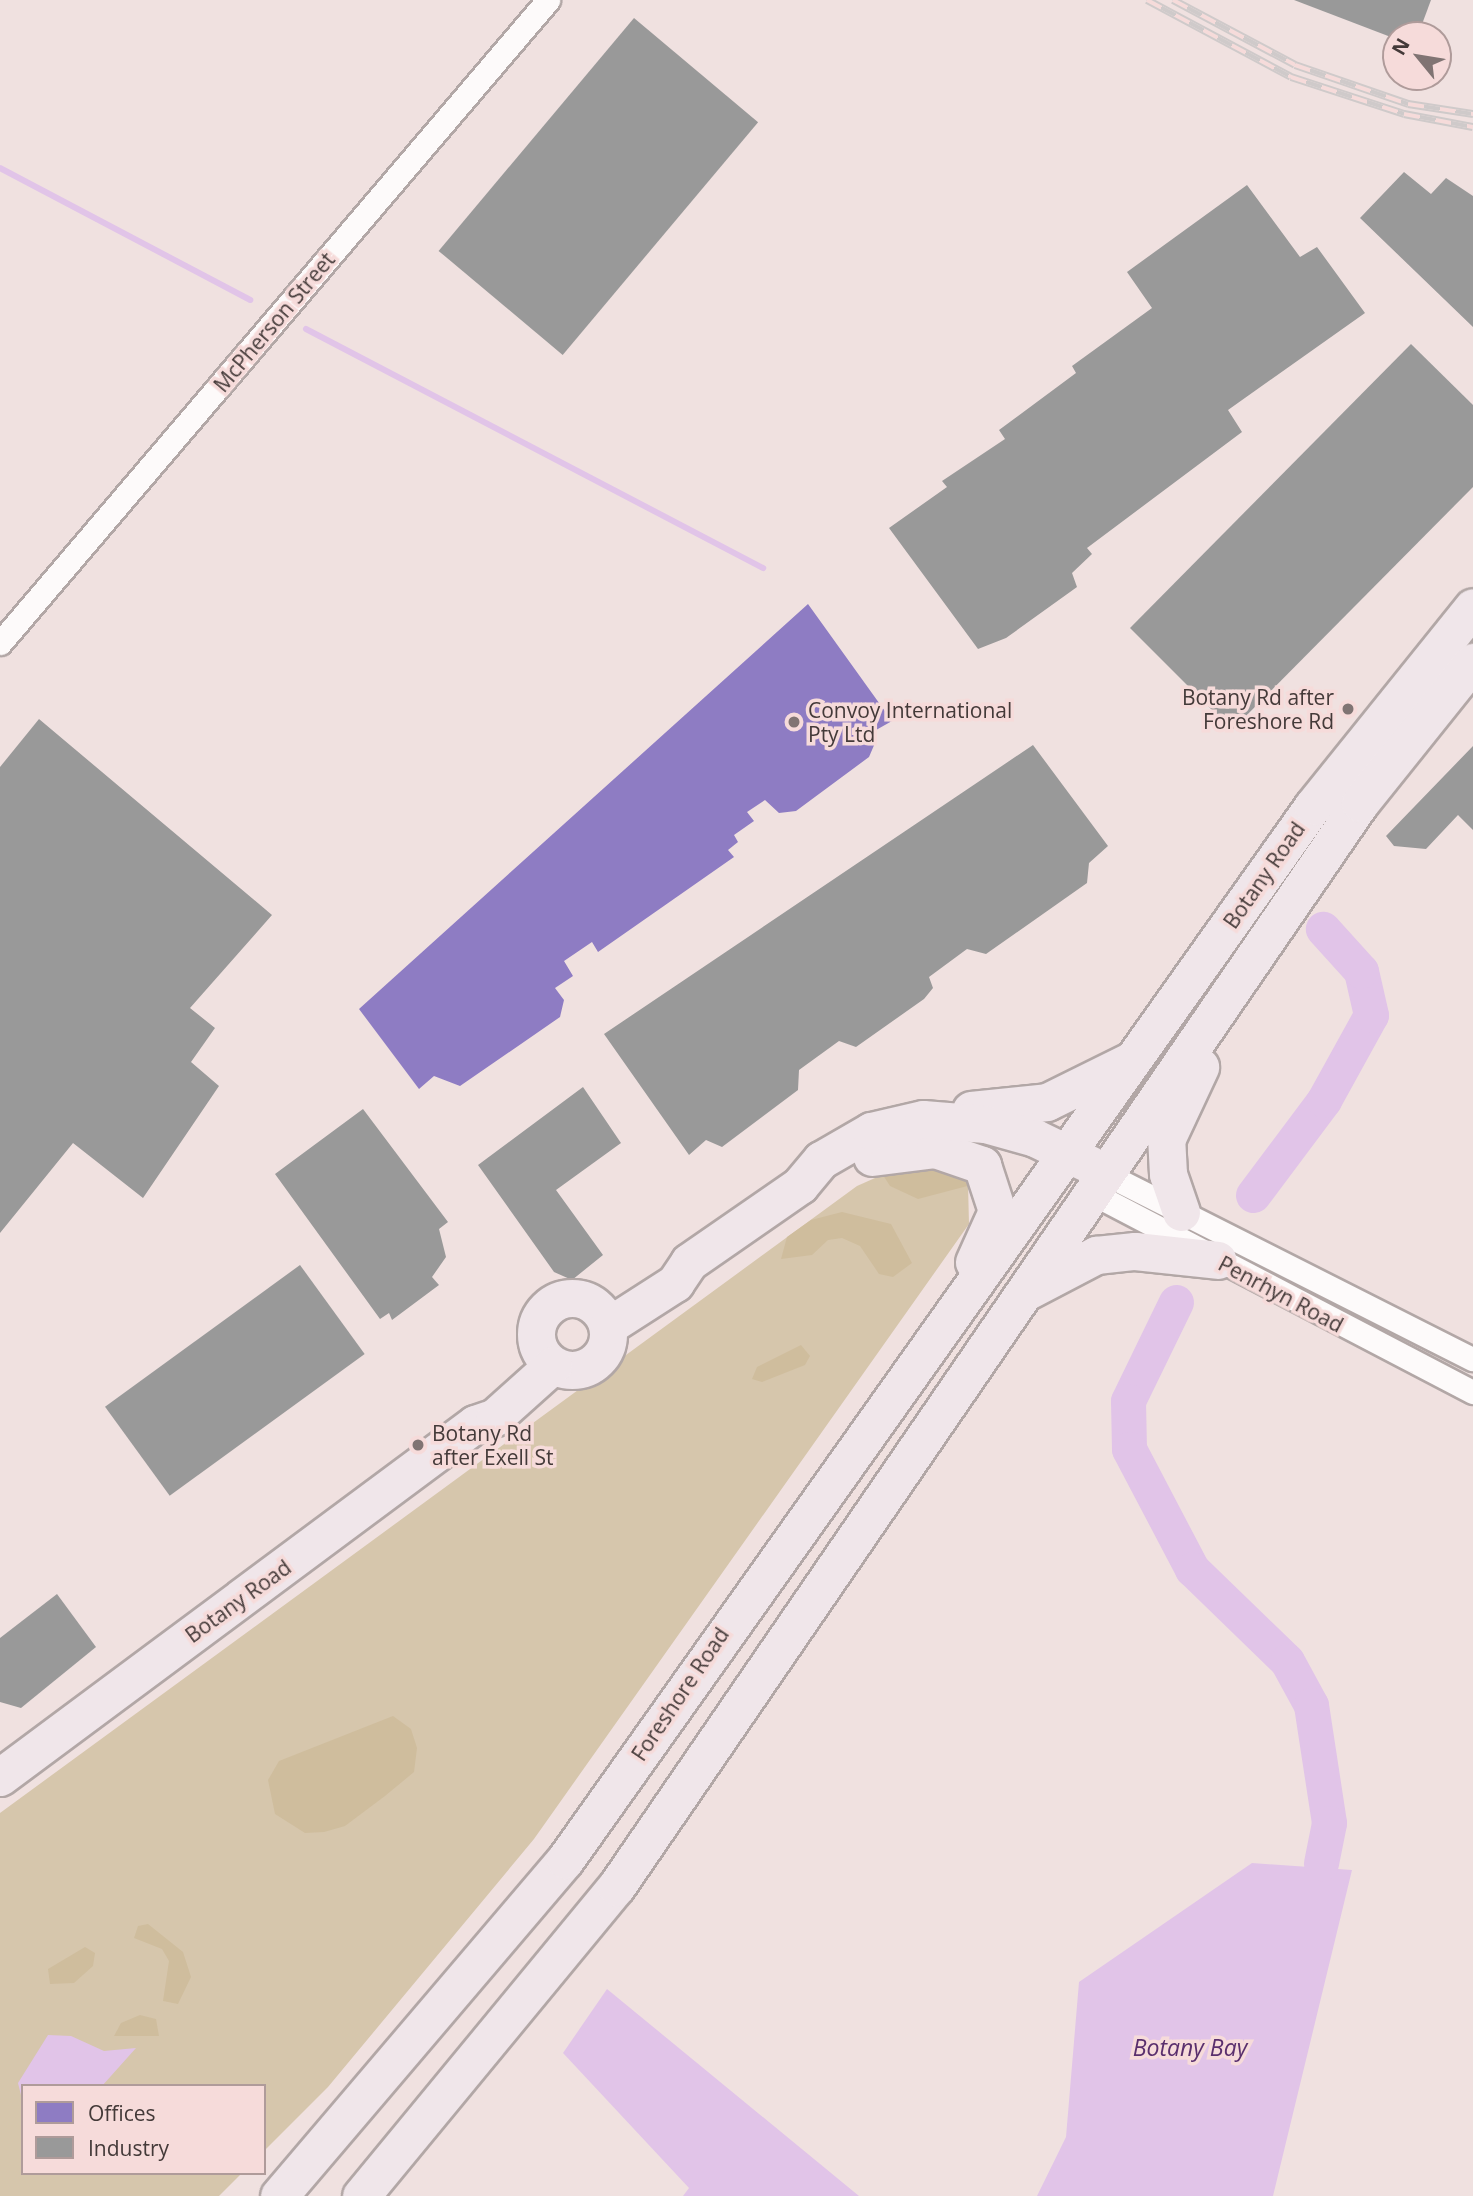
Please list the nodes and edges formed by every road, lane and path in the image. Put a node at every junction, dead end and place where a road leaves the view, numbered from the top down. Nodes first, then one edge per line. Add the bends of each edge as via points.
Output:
1 (548, 0) edge
2 (1473, 607) edge
3 (0, 643) edge
4 (1473, 662) edge
5 (1269, 936) junction
6 (1137, 1056) junction
7 (923, 1119) junction
8 (872, 1157) junction
9 (1064, 1164) junction
10 (1097, 1183) junction
11 (800, 1185) junction
12 (1181, 1212) junction
13 (1218, 1260) junction
14 (1021, 1294) junction
15 (602, 1316) junction
16 (942, 1333) junction
17 (545, 1355) junction
18 (1473, 1359) edge
19 (1473, 1392) edge
20 (7, 1768) edge
21 (279, 2196) edge
22 (361, 2196) edge

1 - 3 street, McPherson Street
2 - 6 main road, Botany Road via 1360,742
4 - 5 main road, Botany Road via 1393,758
5 - 10 main road, Botany Road
5 - 12 main road via 1166,1140 1168,1174
6 - 7 main road via 1047,1102
6 - 9 main road, Botany Road
7 - 9 main road via 985,1124
7 - 11 main road via 845,1143
8 - 9 main road via 906,1142 958,1142
8 - 11 main road
8 - 16 main road via 955,1151 987,1174 997,1211
9 - 10 main road
9 - 16 main road, Foreshore Road
10 - 12 street, Penrhyn Road
10 - 13 street, Penrhyn Road
10 - 14 main road
11 - 15 main road via 688,1262 664,1268
12 - 18 street, Penrhyn Road
13 - 14 main road via 1135,1251 1096,1255
13 - 19 street, Penrhyn Road
14 - 22 main road via 616,1887
15 - 17 main road via 605,1350 588,1367
15 - 17 main road via 576,1298 555,1302 538,1321
16 - 21 main road, Foreshore Road via 744,1600 565,1860
17 - 20 main road, Botany Road via 495,1417 475,1424

